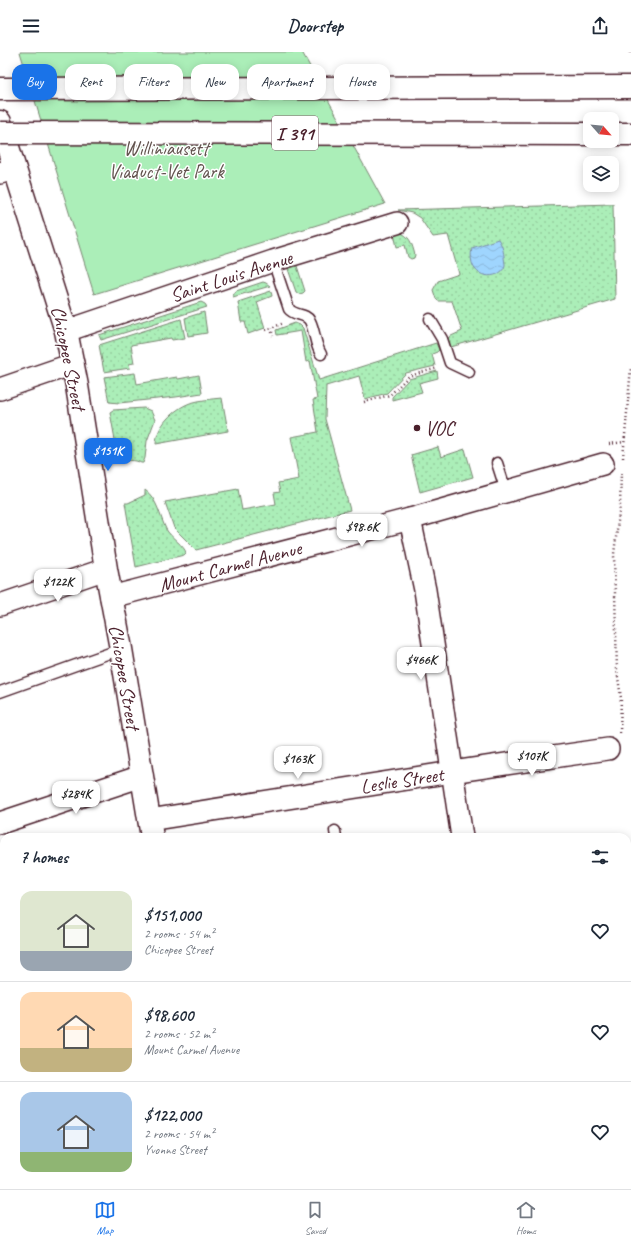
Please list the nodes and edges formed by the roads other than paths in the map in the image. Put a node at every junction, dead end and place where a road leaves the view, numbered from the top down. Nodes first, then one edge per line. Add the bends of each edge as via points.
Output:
1 (631, 87) edge
2 (0, 89) edge
3 (0, 122) edge
4 (0, 133) edge
5 (583, 134) edge
6 (619, 134) edge
7 (631, 134) edge
8 (8, 171) edge
9 (397, 223) dead end
10 (273, 261) junction
11 (430, 319) dead end
12 (66, 331) junction
13 (322, 354) dead end
14 (73, 364) junction
15 (469, 372) dead end
16 (0, 389) edge
17 (497, 463) dead end
18 (616, 466) road end
19 (506, 491) junction
20 (410, 519) junction
21 (106, 569) junction
22 (111, 597) junction
23 (0, 605) edge
24 (121, 649) junction
25 (0, 692) edge
26 (614, 743) road end
27 (452, 772) junction
28 (142, 776) junction
29 (0, 823) edge
30 (150, 828) edge
31 (461, 833) edge

1 - 2 main road, I 391
3 - 8 main road, Chicopee Street
4 - 5 main road, I 391, bridge
6 - 7 main road
8 - 12 main road, Chicopee Street
9 - 10 street, Saint Louis Avenue
10 - 12 street, Saint Louis Avenue
10 - 13 lane via 289,309 294,314 310,320
11 - 15 lane via 442,339 450,363
12 - 14 main road, Chicopee Street
14 - 16 street
14 - 21 main road, Chicopee Street
17 - 19 lane
18 - 19 street, Mount Carmel Avenue
19 - 20 street, Mount Carmel Avenue
20 - 22 street, Mount Carmel Avenue
20 - 27 street via 425,590
21 - 22 main road, Chicopee Street
21 - 23 street
22 - 24 main road, Chicopee Street
24 - 25 lane
24 - 28 main road, Chicopee Street
26 - 27 street, Leslie Street
27 - 30 street, Leslie Street
27 - 31 street
28 - 29 street
28 - 30 main road, Chicopee Street

